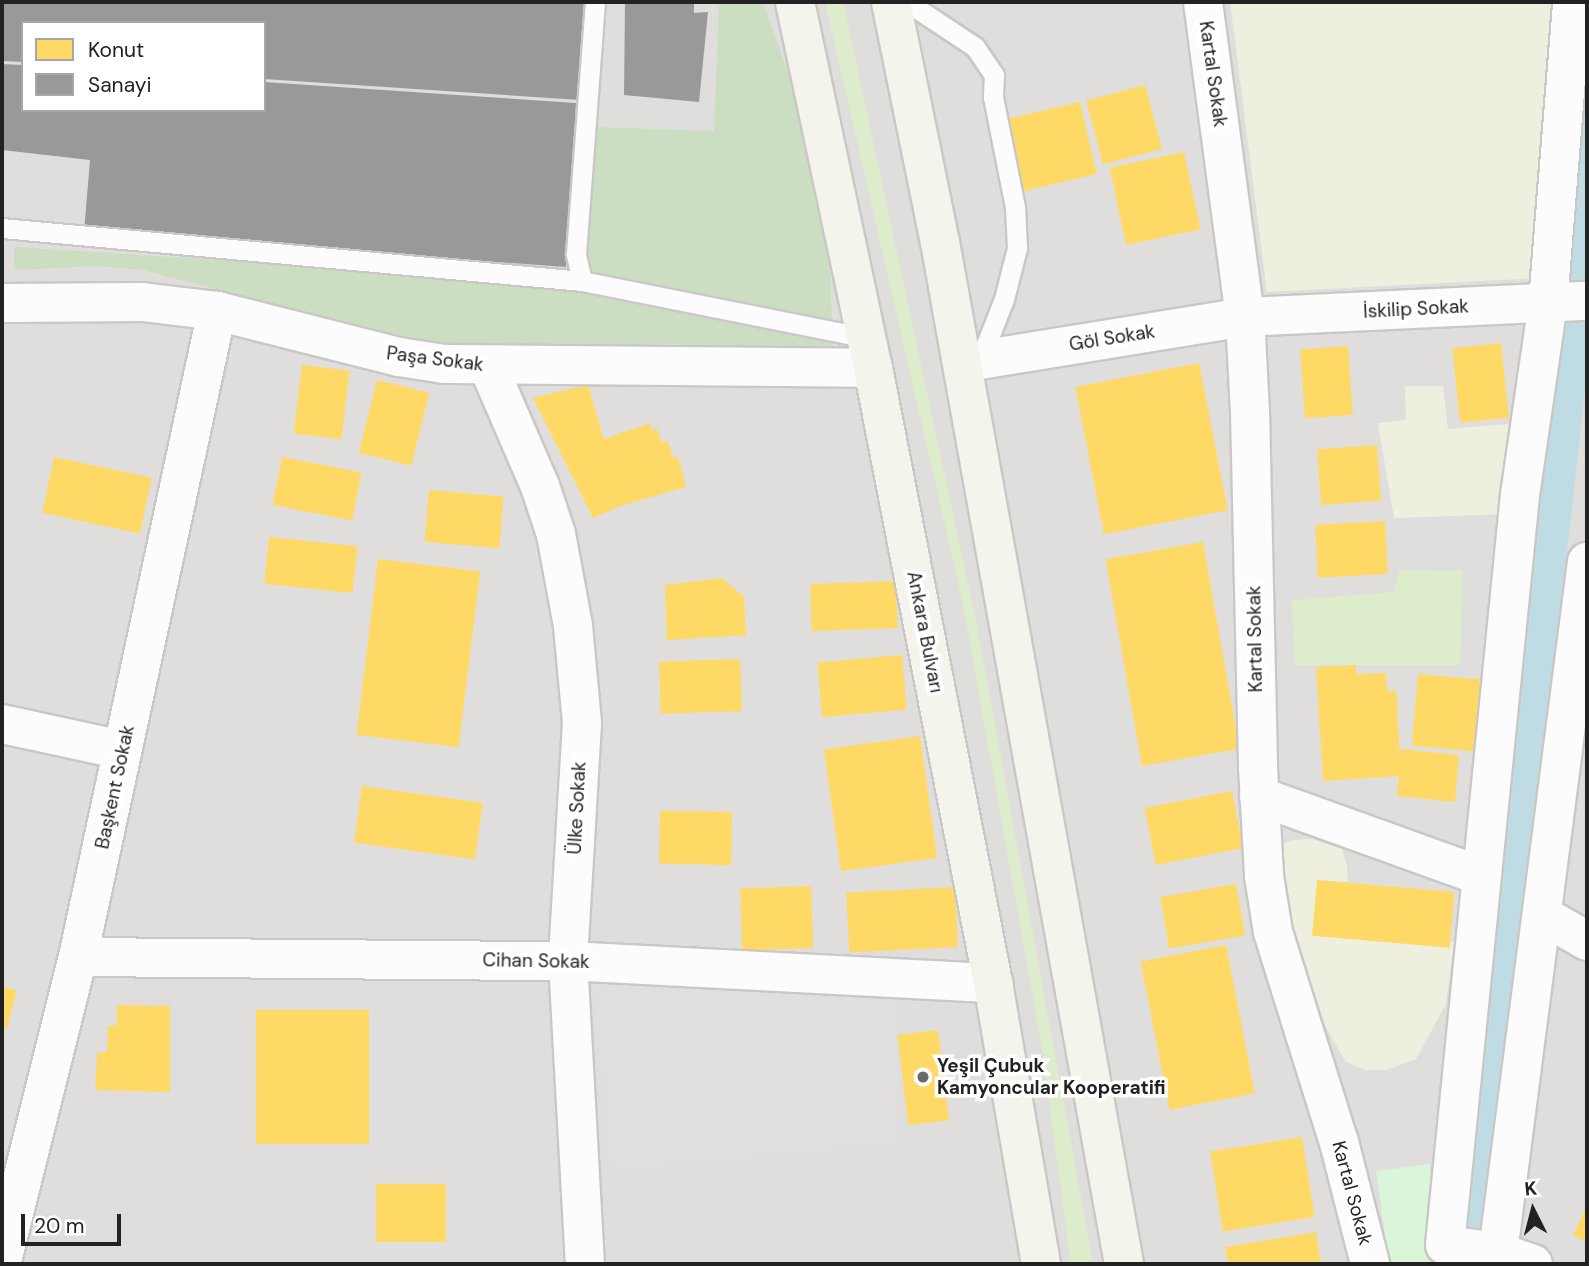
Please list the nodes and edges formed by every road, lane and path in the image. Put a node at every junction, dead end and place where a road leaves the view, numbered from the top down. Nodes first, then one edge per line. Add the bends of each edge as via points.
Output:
1 (595, 2) edge
2 (795, 2) edge
3 (891, 2) edge
4 (907, 2) edge
5 (1203, 2) edge
6 (1572, 2) edge
7 (2, 228) edge
8 (582, 281) junction
9 (1563, 302) edge
10 (2, 303) edge
11 (218, 311) junction
12 (1245, 317) junction
13 (870, 353) junction
14 (980, 360) joint
15 (488, 366) junction
16 (1587, 562) edge
17 (2, 724) edge
18 (122, 750) junction
19 (1259, 796) junction
20 (1481, 876) junction
21 (1542, 915) junction
22 (1587, 941) edge
23 (78, 957) junction
24 (568, 961) junction
25 (993, 983) junction
26 (1498, 1252) junction
27 (2, 1261) edge
28 (584, 1264) edge
29 (1041, 1264) edge
30 (1124, 1264) edge
31 (1370, 1264) edge
32 (1533, 1264) edge

1 - 8 lane via 576,254
2 - 13 main road, Ankara Bulvarı
3 - 30 main road via 940,242
4 - 14 lane via 975,47 994,75 993,97 1015,207 1017,248 1004,299
5 - 12 street, Kartal Sokak
6 - 9 street
7 - 8 lane
8 - 13 lane
9 - 12 street, İskilip Sokak
9 - 20 street via 1520,495
10 - 11 street, Paşa Sokak via 142,302
11 - 15 street, Paşa Sokak via 399,357
11 - 18 street, Başkent Sokak
12 - 14 street, Göl Sokak
12 - 19 street, Kartal Sokak
13 - 15 street, Paşa Sokak
13 - 25 main road, Ankara Bulvarı
15 - 24 street, Ülke Sokak via 556,534 573,626 582,723
16 - 21 street
17 - 18 street
18 - 23 street, Başkent Sokak
19 - 20 street
19 - 31 street, Kartal Sokak via 1272,932 1339,1142
20 - 26 street via 1445,1245
21 - 22 street
21 - 26 street
23 - 24 street, Cihan Sokak
23 - 27 street, Başkent Sokak
24 - 25 street, Cihan Sokak
24 - 28 street, Ülke Sokak
25 - 29 main road, Ankara Bulvarı
26 - 32 street

